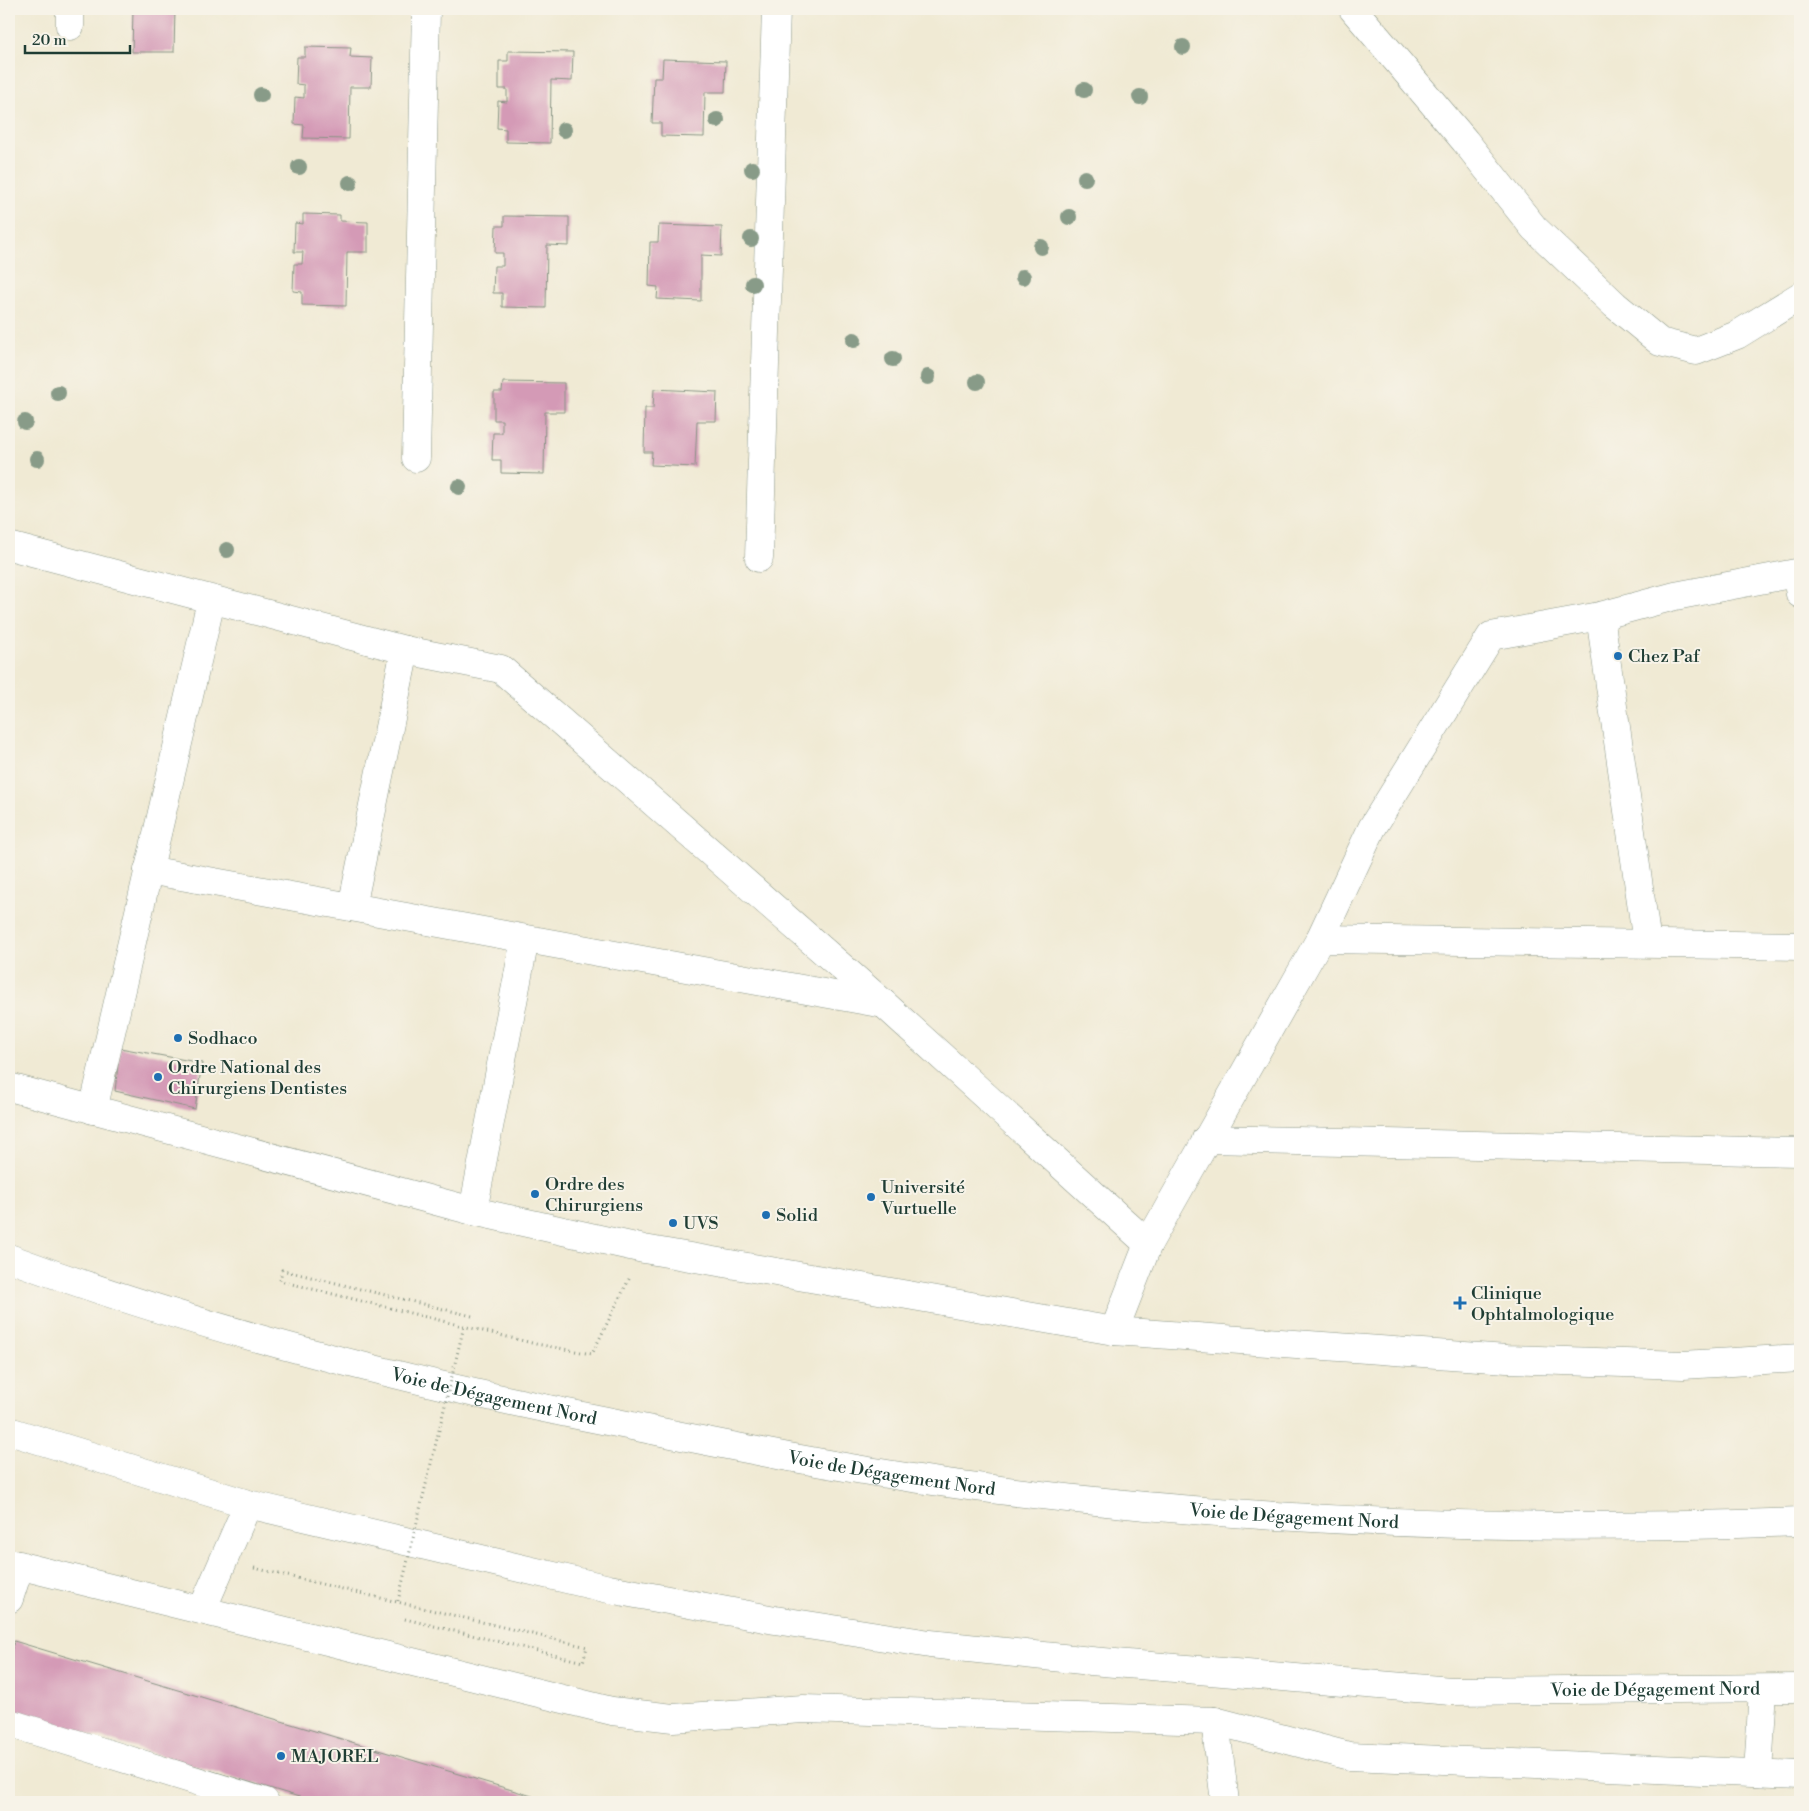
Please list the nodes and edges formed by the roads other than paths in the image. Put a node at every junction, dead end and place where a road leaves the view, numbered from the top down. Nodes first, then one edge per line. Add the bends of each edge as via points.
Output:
1 (426, 9) edge
2 (776, 9) edge
3 (1353, 9) edge
4 (1800, 296) edge
5 (416, 458) dead end
6 (9, 546) edge
7 (758, 558) dead end
8 (1799, 579) edge
9 (211, 600) junction
10 (1600, 616) junction
11 (405, 650) junction
12 (148, 870) junction
13 (352, 907) junction
14 (525, 939) junction
15 (1320, 939) junction
16 (1647, 944) junction
17 (1800, 946) edge
18 (884, 1004) junction
19 (9, 1087) edge
20 (93, 1110) junction
21 (1206, 1140) junction
22 (1800, 1152) edge
23 (473, 1211) junction
24 (1148, 1244) junction
25 (9, 1258) edge
26 (1114, 1331) junction
27 (1800, 1358) edge
28 (9, 1431) edge
29 (248, 1504) junction
30 (1800, 1522) edge
31 (14, 1564) edge
32 (9, 1599) edge
33 (202, 1610) junction
34 (1800, 1688) edge
35 (1763, 1689) junction
36 (1215, 1721) junction
37 (9, 1723) edge
38 (1758, 1773) junction
39 (1800, 1776) edge
40 (236, 1798) edge
41 (265, 1802) edge
42 (1225, 1802) edge

1 - 5 main road
2 - 7 main road
3 - 4 main road via 1534,228 1615,305 1660,342 1696,351 1737,335
6 - 9 main road
8 - 10 main road via 1675,596
9 - 11 main road
9 - 12 main road
10 - 15 main road via 1491,636 1372,828
10 - 16 main road
11 - 13 main road
11 - 18 main road via 501,669
12 - 13 main road
12 - 20 main road
13 - 14 main road
14 - 18 main road
14 - 23 main road
15 - 16 main road
15 - 21 main road
16 - 17 main road
18 - 24 main road
19 - 20 main road
20 - 23 main road
21 - 22 main road
21 - 24 main road
23 - 26 main road via 644,1250
24 - 26 main road
25 - 30 main road, Voie de Dégagement Nord via 172,1315 515,1403 733,1446 966,1486 1116,1503 1353,1521 1678,1526
26 - 27 main road via 1507,1358 1683,1365
28 - 29 main road, Voie de Dégagement Nord
29 - 33 main road
29 - 35 main road, Voie de Dégagement Nord via 609,1589 775,1620 930,1644 1451,1691
31 - 32 main road
31 - 33 main road
33 - 36 main road via 612,1711 673,1718 803,1709
34 - 35 main road, Voie de Dégagement Nord
35 - 38 main road
36 - 38 main road via 1349,1756
36 - 42 main road
37 - 40 main road
38 - 39 main road
40 - 41 main road

